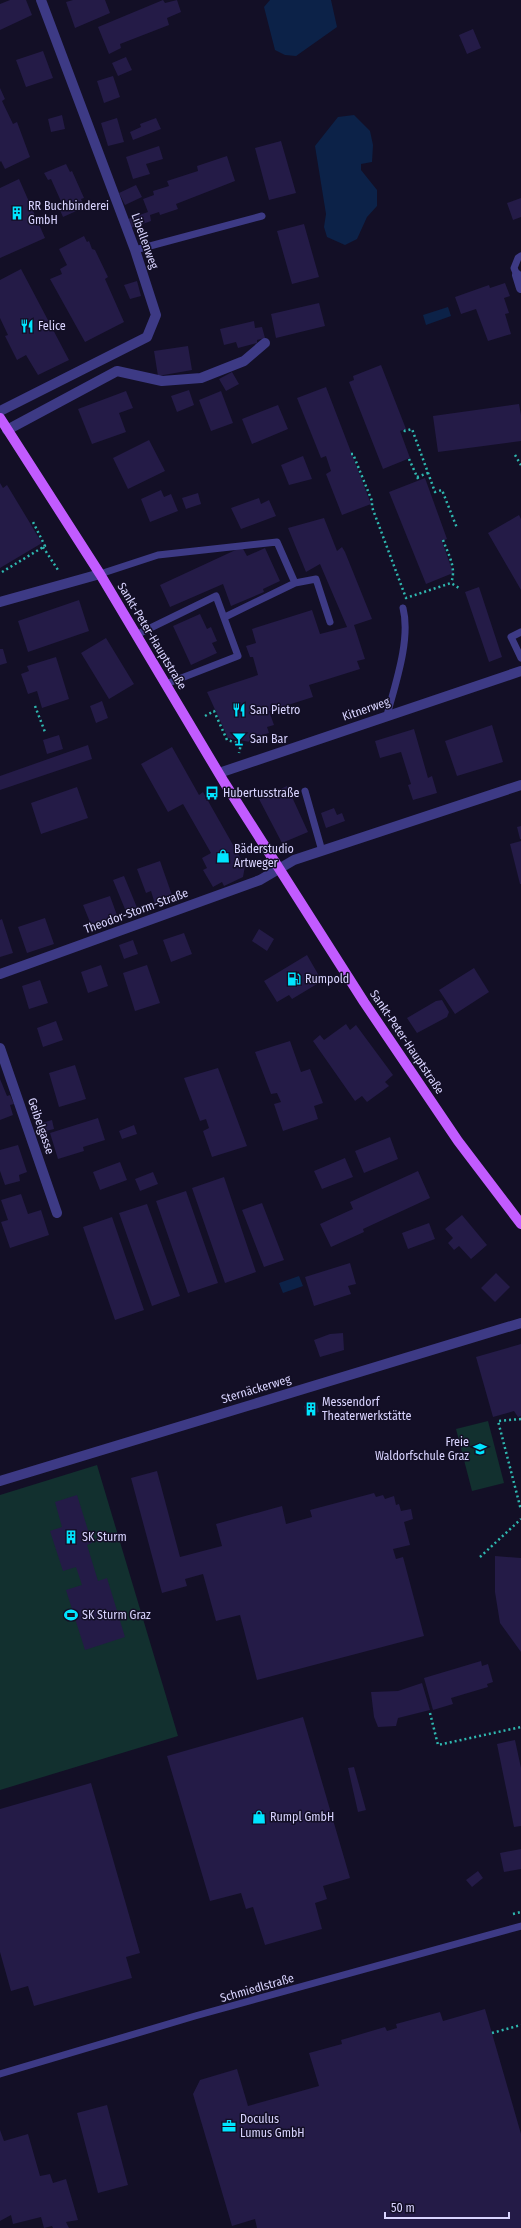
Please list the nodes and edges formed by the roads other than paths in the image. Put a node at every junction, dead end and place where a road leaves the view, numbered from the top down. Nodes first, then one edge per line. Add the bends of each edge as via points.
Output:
1 (41, 0) edge
2 (262, 216) dead end
3 (134, 250) junction
4 (521, 256) edge
5 (517, 275) joint
6 (521, 288) edge
7 (265, 343) dead end
8 (0, 412) edge
9 (0, 418) edge
10 (7, 430) junction
11 (100, 574) junction
12 (295, 584) junction
13 (0, 602) edge
14 (403, 608) dead end
15 (225, 617) junction
16 (330, 622) dead end
17 (521, 632) edge
18 (136, 635) junction
19 (521, 658) edge
20 (520, 672) edge
21 (166, 684) junction
22 (387, 715) junction
23 (219, 773) junction
24 (521, 785) edge
25 (305, 791) dead end
26 (322, 851) junction
27 (279, 869) junction
28 (0, 974) edge
29 (0, 1048) edge
30 (57, 1213) dead end
31 (521, 1224) edge
32 (521, 1323) edge
33 (0, 1481) edge
34 (521, 1926) edge
35 (0, 2074) edge

1 - 3 street, Libellenweg
2 - 3 lane
3 - 8 street, Libellenweg via 156,315 147,337
4 - 5 lane via 514,268
5 - 6 street
7 - 10 street via 244,361 201,378 162,382 117,371
9 - 10 main road, Sankt-Peter-Hauptstraße
10 - 11 main road, Sankt-Peter-Hauptstraße
11 - 12 lane via 158,555 276,542
11 - 13 street
11 - 18 main road, Sankt-Peter-Hauptstraße
12 - 15 lane
12 - 16 lane via 316,579
14 - 22 lane via 407,622
15 - 18 lane via 216,596
15 - 21 lane via 238,656
17 - 19 lane via 512,637
18 - 21 main road, Sankt-Peter-Hauptstraße
20 - 22 street, Kitnerweg
21 - 23 main road, Sankt-Peter-Hauptstraße
22 - 23 street, Kitnerweg
23 - 27 main road, Sankt-Peter-Hauptstraße
24 - 26 street
25 - 26 lane
26 - 27 street via 294,860
27 - 28 street, Theodor-Storm-Straße via 260,880
27 - 31 main road, Sankt-Peter-Hauptstraße via 458,1142
29 - 30 street, Geibelgasse
32 - 33 street, Sternäckerweg
34 - 35 lane, Schmiedlstraße

